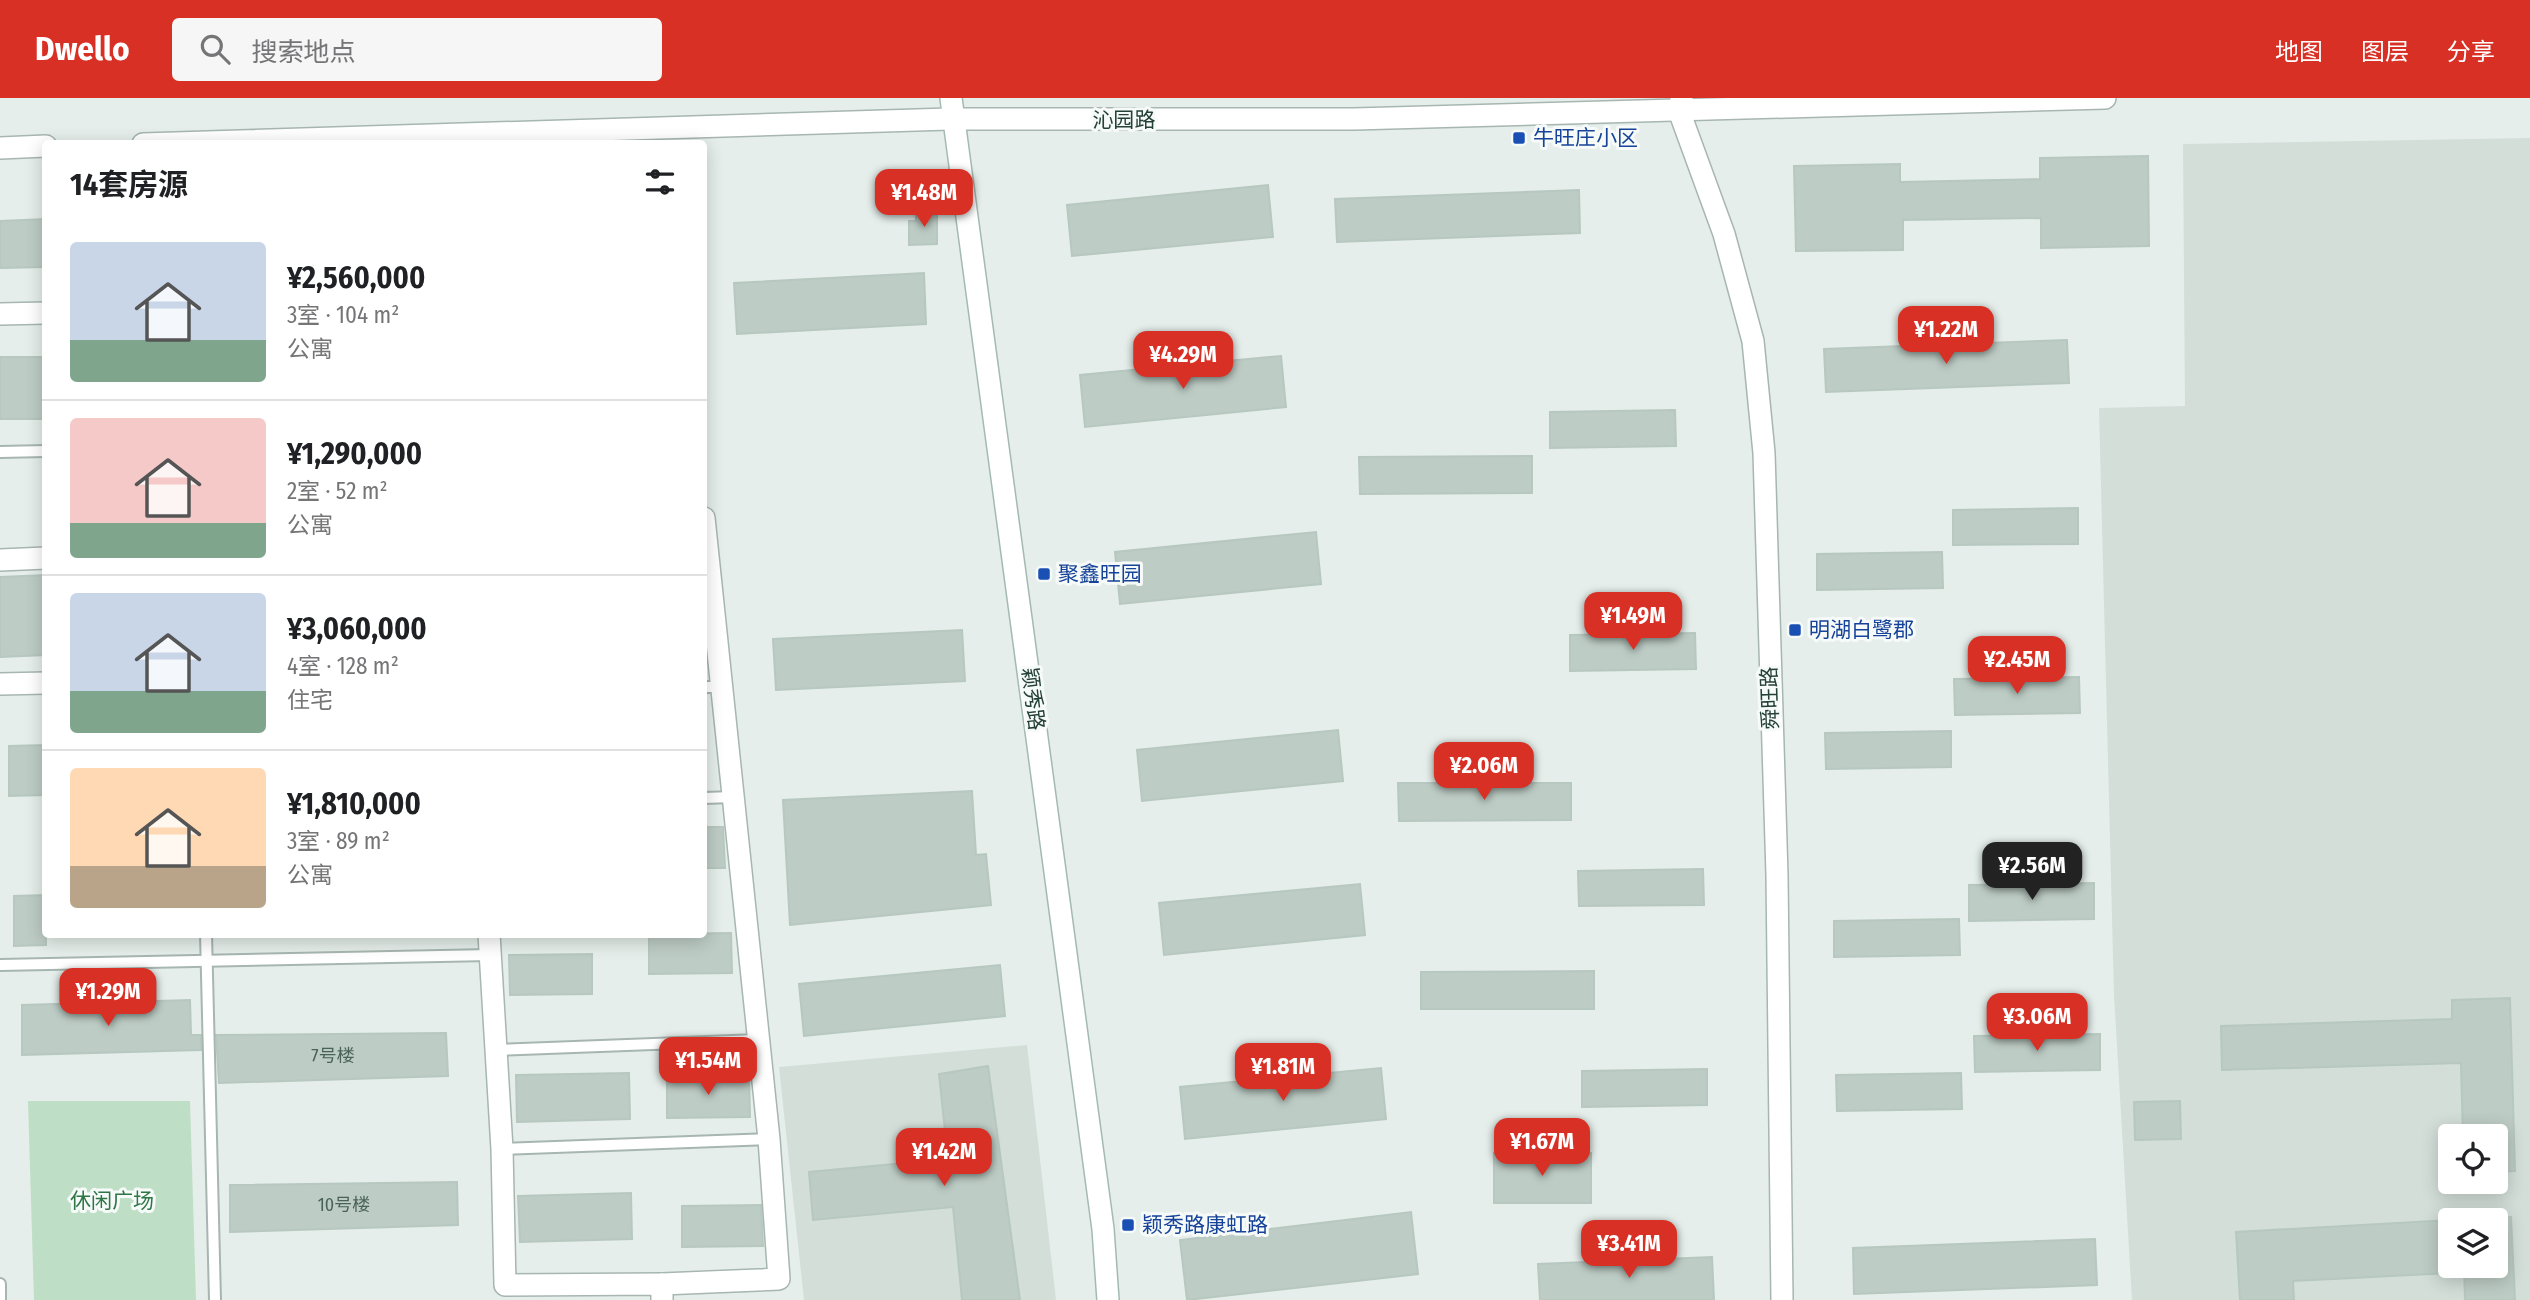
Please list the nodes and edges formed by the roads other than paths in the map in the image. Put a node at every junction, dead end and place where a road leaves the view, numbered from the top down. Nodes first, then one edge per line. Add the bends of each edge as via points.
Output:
1 (951, 98) edge
2 (2105, 98) edge
3 (1680, 103) edge
4 (954, 120) junction
5 (278, 140) edge
6 (42, 146) edge
7 (0, 148) edge
8 (42, 313) edge
9 (0, 314) edge
10 (42, 451) edge
11 (0, 452) edge
12 (42, 558) edge
13 (0, 560) edge
14 (707, 589) edge
15 (42, 683) edge
16 (0, 684) edge
17 (712, 687) edge
18 (733, 797) junction
19 (707, 798) edge
20 (206, 938) edge
21 (489, 945) edge
22 (207, 961) junction
23 (0, 965) edge
24 (759, 1040) junction
25 (496, 1050) junction
26 (769, 1139) junction
27 (502, 1149) junction
28 (0, 1284) edge
29 (662, 1292) edge
30 (0, 1300) edge
31 (215, 1300) edge
32 (1108, 1300) edge
33 (1782, 1300) edge

1 - 4 street, 颖秀路
2 - 3 street, 沁园路
3 - 4 street, 沁园路 via 1354,119
3 - 33 street, 舜旺路 via 1724,234 1753,341 1764,453 1777,875
4 - 5 street, 沁园路
4 - 32 street, 颖秀路 via 1103,1229
6 - 7 street
8 - 9 street
10 - 11 lane
12 - 13 street
14 - 17 street
15 - 16 street
17 - 18 street
18 - 19 lane
18 - 24 street
20 - 22 lane
21 - 22 lane
21 - 25 street
22 - 23 lane
22 - 31 lane
24 - 25 lane
24 - 26 street
25 - 27 street
26 - 27 lane
26 - 29 street via 779,1279
27 - 29 street via 505,1285
28 - 30 lane

